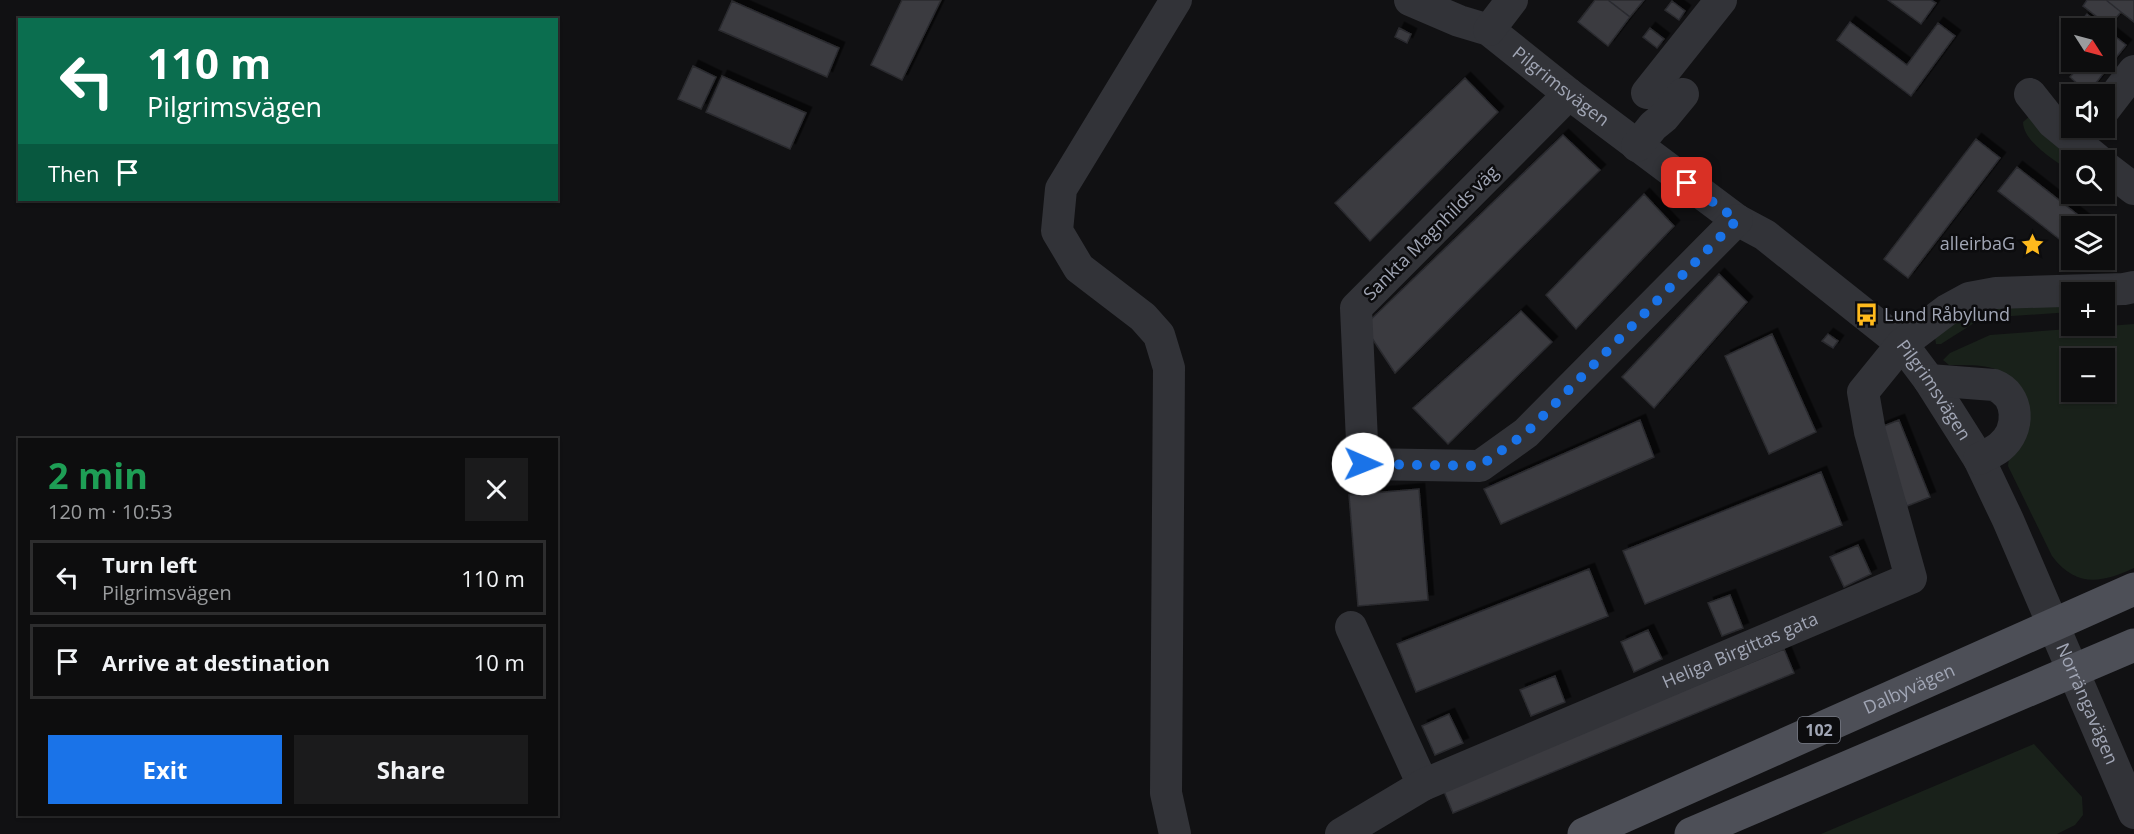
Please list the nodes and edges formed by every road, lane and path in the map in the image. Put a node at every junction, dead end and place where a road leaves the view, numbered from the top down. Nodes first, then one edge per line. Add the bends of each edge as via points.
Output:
1 (1176, 0) edge
2 (1410, 0) edge
3 (1512, 0) edge
4 (1720, 0) edge
5 (1489, 30) junction
6 (2134, 71) edge
7 (1647, 93) dead end
8 (1569, 94) junction
9 (1683, 94) dead end
10 (2030, 94) dead end
11 (2115, 96) edge
12 (2089, 144) edge
13 (1637, 146) junction
14 (2115, 174) edge
15 (2134, 189) edge
16 (1737, 220) junction
17 (2134, 286) edge
18 (1902, 344) junction
19 (1929, 380) junction
20 (1979, 459) junction
21 (2134, 589) edge
22 (2054, 626) junction
23 (1351, 627) dead end
24 (2134, 645) edge
25 (2073, 672) junction
26 (1423, 785) junction
27 (2134, 813) edge
28 (1175, 834) edge
29 (1341, 834) edge
30 (1584, 834) edge
31 (1691, 834) edge

1 - 28 street via 1061,189 1057,231 1079,268 1143,317 1159,335 1169,368 1166,793
2 - 5 street, Pilgrimsvägen
3 - 5 street
4 - 7 street
5 - 8 street, Pilgrimsvägen
6 - 11 street
8 - 13 street, Pilgrimsvägen
8 - 16 street, Sankta Magnhilds väg via 1356,308 1363,464 1480,466 1526,433
9 - 13 street
10 - 12 street via 2053,123
13 - 16 street, Pilgrimsvägen
14 - 15 street
16 - 18 street, Pilgrimsvägen via 1765,235
17 - 18 street via 1996,293 1969,298 1937,316
18 - 19 street, Pilgrimsvägen
18 - 26 street, Heliga Birgittas gata via 1863,392 1870,432 1911,578
19 - 20 street, Pilgrimsvägen
19 - 20 street via 1995,385 2009,394 2015,409 2012,431 1999,447
20 - 22 street, Pilgrimsvägen
21 - 22 main road, Dalbyvägen / 102
22 - 25 street, Norrängavägen
22 - 30 main road, Dalbyvägen / 102
23 - 26 street
24 - 25 main road, 102
25 - 27 street, Norrängavägen
25 - 31 main road, 102
26 - 29 street, Heliga Birgittas gata

